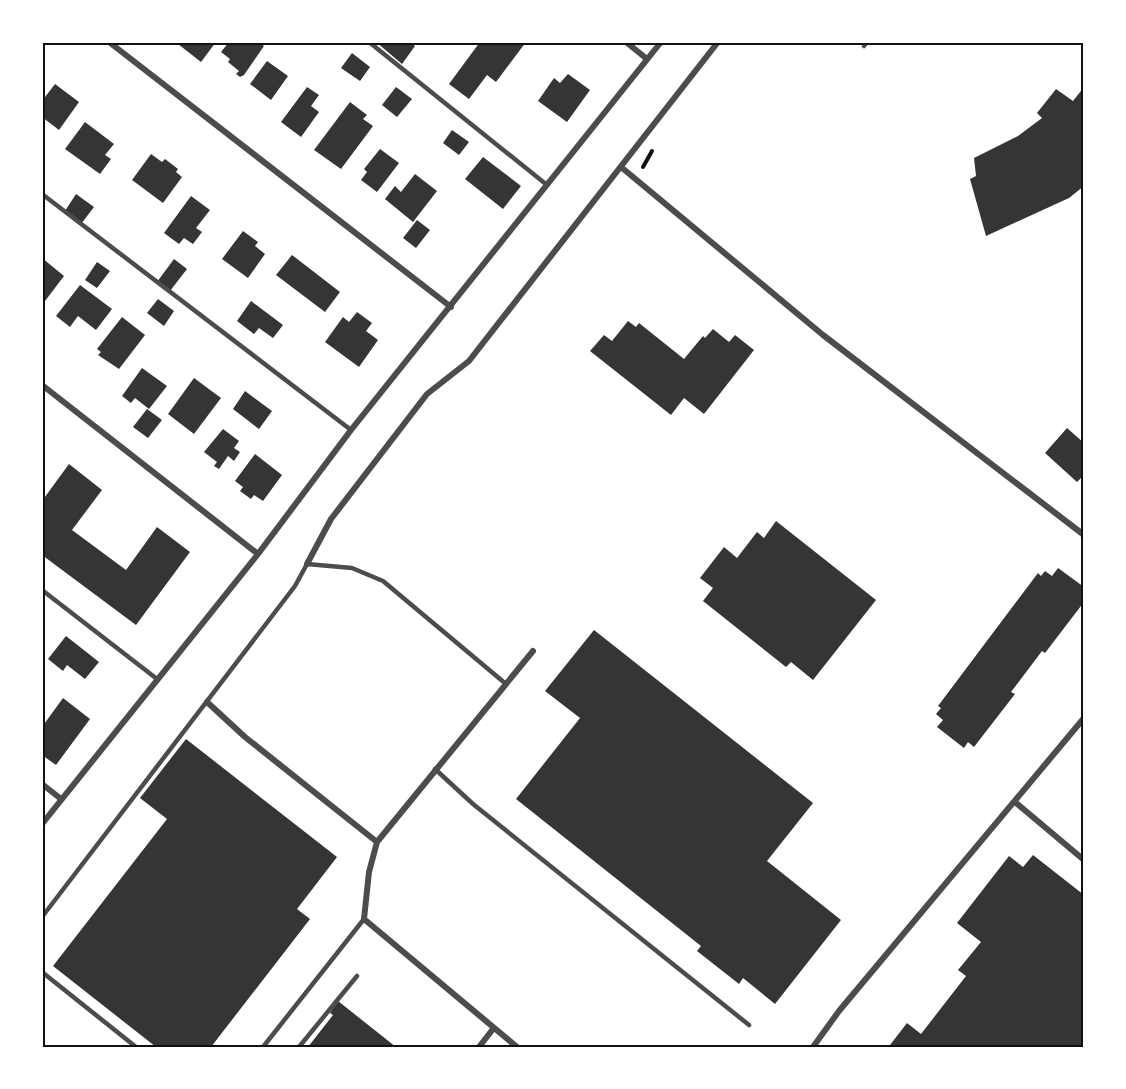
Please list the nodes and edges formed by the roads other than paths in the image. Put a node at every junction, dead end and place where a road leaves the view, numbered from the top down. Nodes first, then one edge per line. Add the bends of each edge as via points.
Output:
1 (108, 42) edge
2 (369, 42) edge
3 (626, 42) edge
4 (661, 42) edge
5 (718, 42) edge
6 (647, 59) junction
7 (621, 167) junction
8 (547, 184) junction
9 (42, 194) edge
10 (452, 307) junction
11 (42, 385) edge
12 (351, 430) junction
13 (1084, 535) edge
14 (258, 554) junction
15 (307, 564) junction
16 (42, 590) edge
17 (533, 651) dead end
18 (157, 679) junction
19 (506, 684) junction
20 (207, 702) junction
21 (1084, 718) edge
22 (435, 769) junction
23 (42, 784) edge
24 (61, 799) junction
25 (1015, 802) junction
26 (42, 824) edge
27 (377, 842) junction
28 (1084, 860) edge
29 (42, 917) edge
30 (364, 919) junction
31 (42, 972) edge
32 (357, 976) dead end
33 (749, 1025) dead end
34 (493, 1029) junction
35 (136, 1047) edge
36 (263, 1047) edge
37 (299, 1047) edge
38 (478, 1047) edge
39 (517, 1047) edge
40 (813, 1047) edge

1 - 10 street
2 - 8 lane
3 - 6 street
4 - 6 street
5 - 7 street
6 - 8 street
7 - 13 street via 823,335
7 - 15 street via 469,361 427,394 331,519
8 - 10 street
9 - 12 lane
10 - 12 street
11 - 14 street
12 - 14 street
14 - 18 street
15 - 19 lane via 352,568 383,581
15 - 20 lane via 295,586
16 - 18 lane
17 - 19 street
18 - 24 street
19 - 22 street
20 - 27 street
20 - 29 lane
21 - 25 street
22 - 27 street
22 - 33 lane via 473,804
23 - 24 street
24 - 26 street
25 - 28 street
25 - 40 street
27 - 30 street
30 - 34 street
30 - 36 lane
31 - 35 lane
32 - 37 lane
34 - 38 street
34 - 39 street

